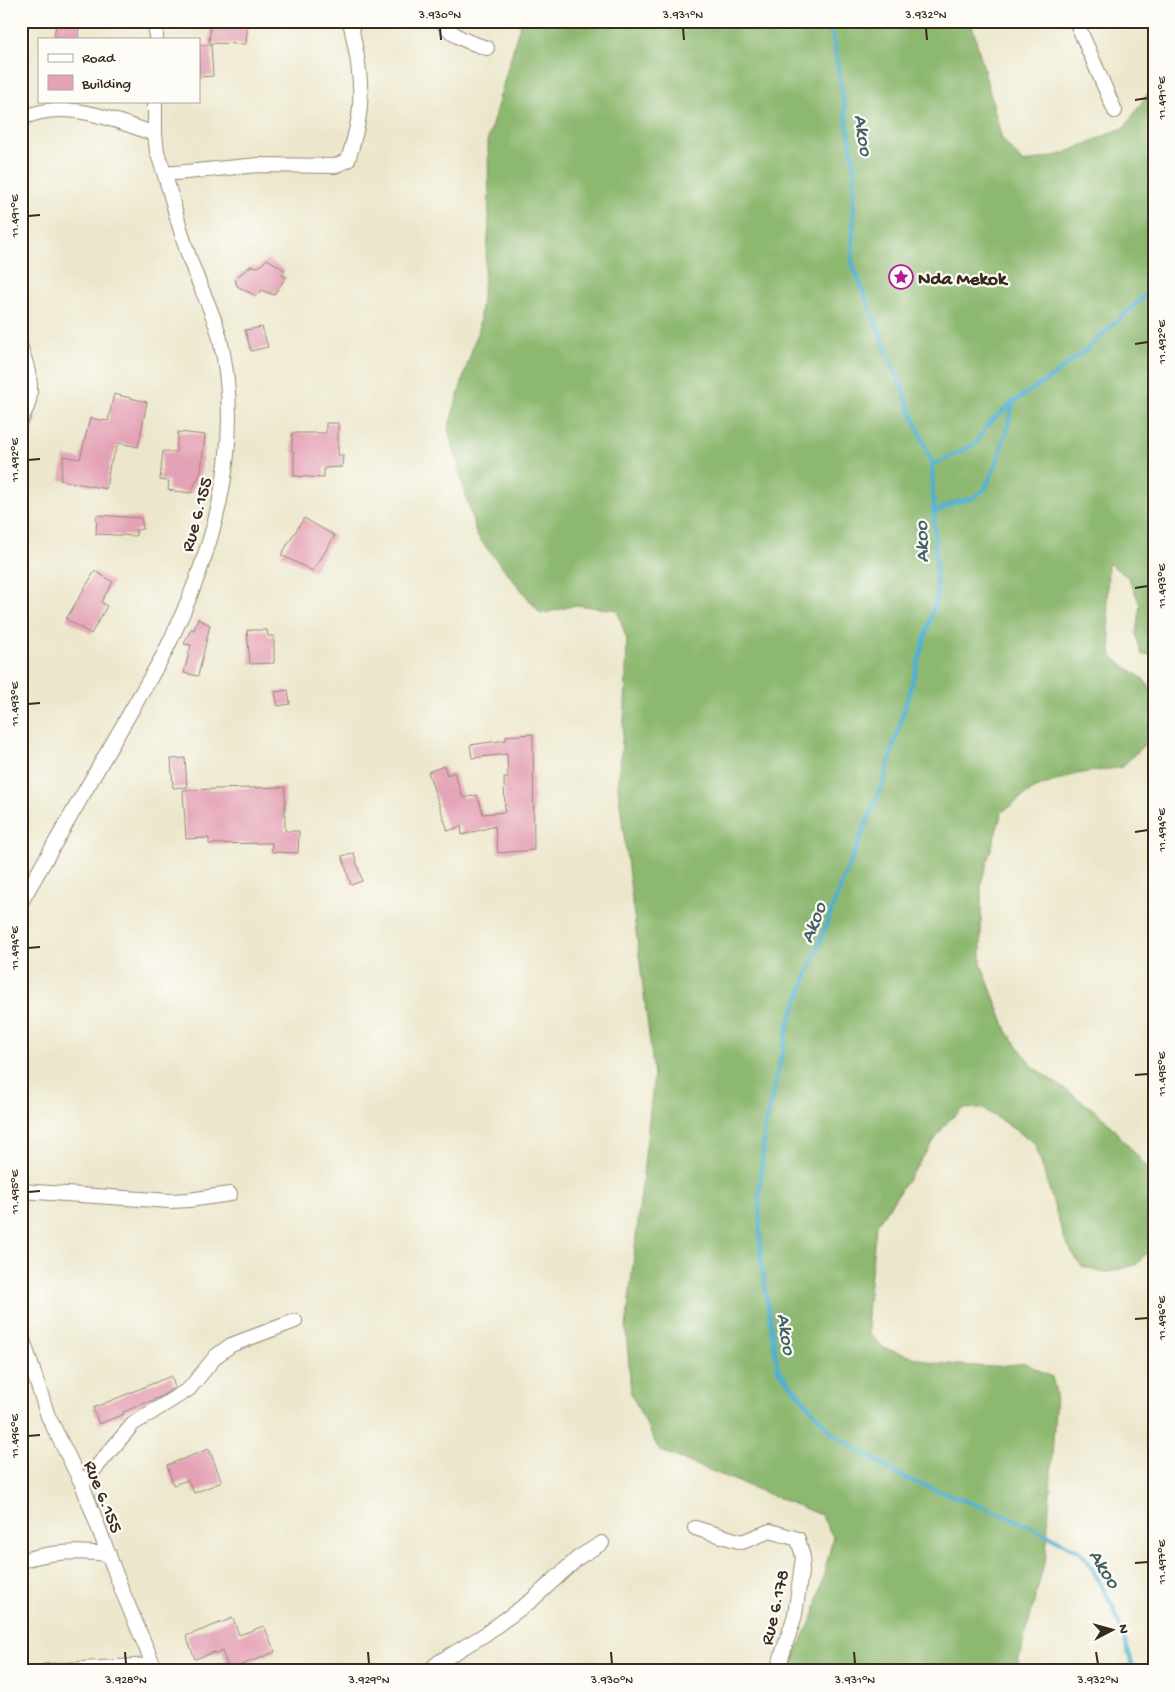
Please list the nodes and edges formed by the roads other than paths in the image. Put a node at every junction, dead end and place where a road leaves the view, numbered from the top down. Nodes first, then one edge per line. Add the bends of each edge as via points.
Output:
1 (156, 21) edge
2 (350, 21) edge
3 (442, 21) edge
4 (1076, 21) edge
5 (156, 38) edge
6 (487, 48) dead end
7 (155, 102) edge
8 (1115, 111) dead end
9 (21, 119) edge
10 (155, 134) junction
11 (165, 174) junction
12 (21, 348) edge
13 (21, 420) edge
14 (21, 902) edge
15 (21, 1191) edge
16 (230, 1194) dead end
17 (295, 1321) dead end
18 (21, 1334) edge
19 (82, 1484) junction
20 (695, 1528) dead end
21 (602, 1543) dead end
22 (108, 1554) junction
23 (21, 1561) edge
24 (155, 1668) edge
25 (47, 1671) edge
26 (429, 1671) edge
27 (776, 1671) edge

1 - 5 street
2 - 11 street via 358,59 360,106 348,160 335,166 258,165
3 - 6 street via 466,42
4 - 8 street
7 - 10 street, Rue 6.155
9 - 10 street via 48,109 77,111 103,116
10 - 11 street, Rue 6.155
11 - 14 street, Rue 6.155 via 192,265 213,315 226,374 228,444 219,508 181,620 164,654
12 - 13 street via 30,394
15 - 16 street via 170,1201
17 - 19 street via 231,1345 216,1356 189,1389 134,1424
18 - 19 street, Rue 6.155 via 48,1416
19 - 22 street, Rue 6.155
20 - 27 street, Rue 6.178 via 742,1542 770,1531 798,1539 803,1558 795,1615
21 - 26 street via 579,1557 532,1600 484,1636
22 - 23 street via 78,1550
22 - 24 street, Rue 6.155
24 - 25 street

